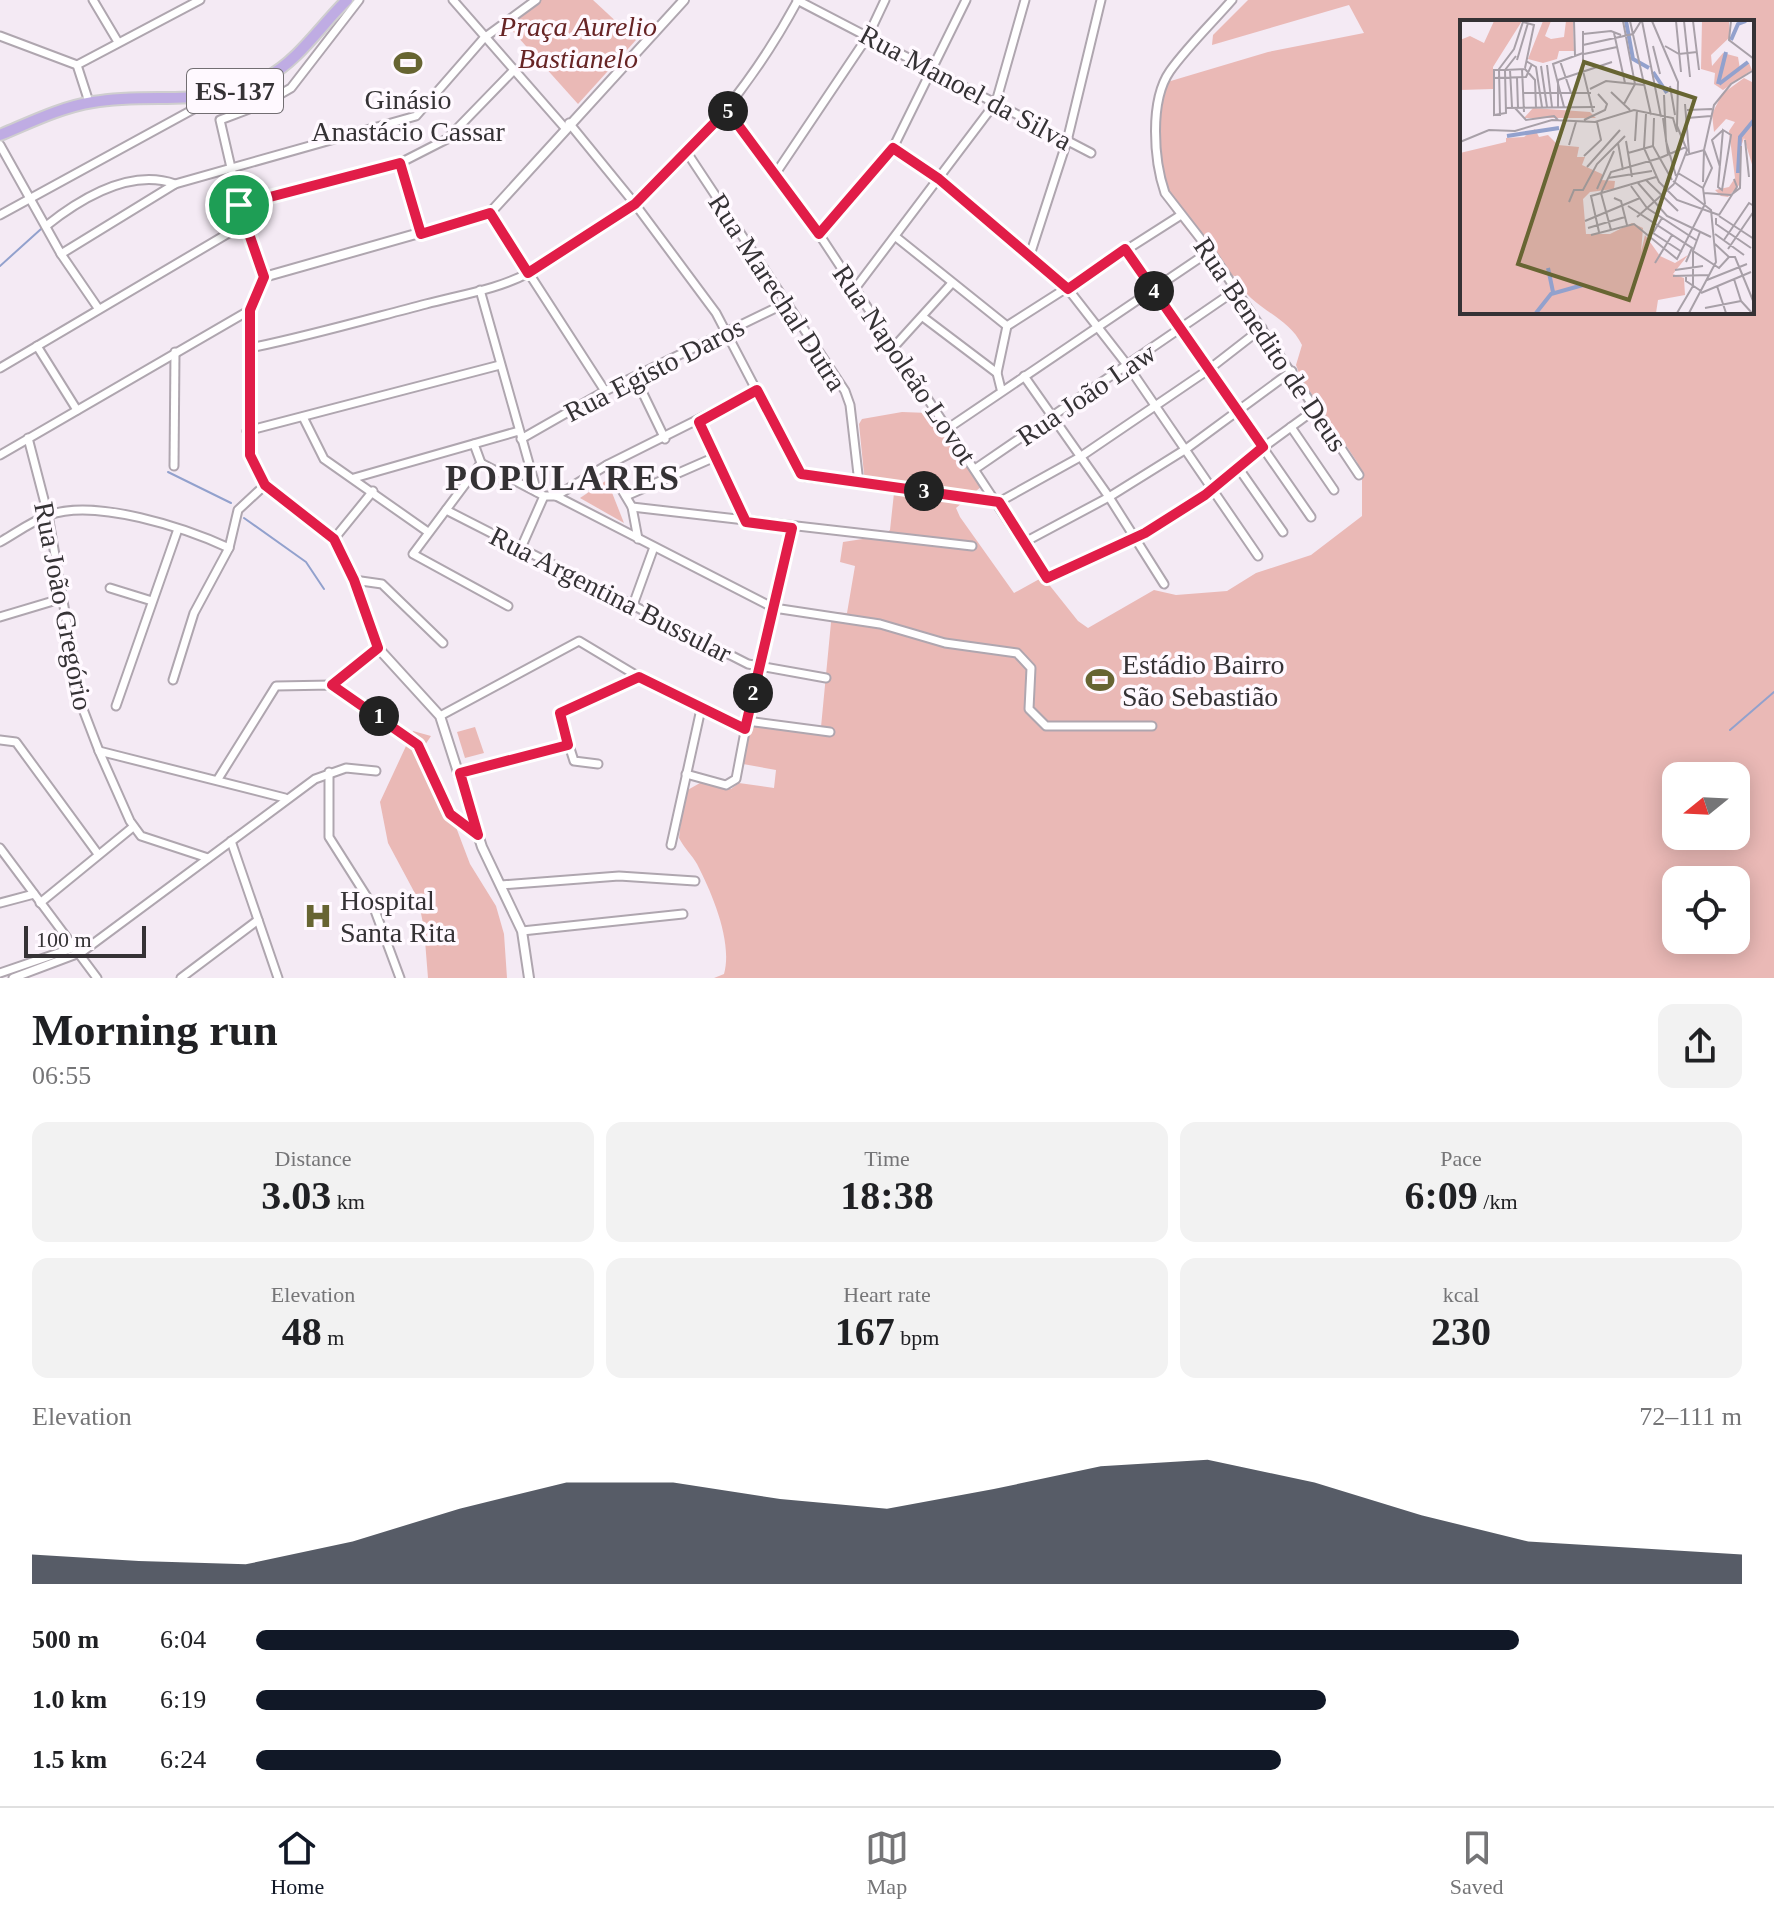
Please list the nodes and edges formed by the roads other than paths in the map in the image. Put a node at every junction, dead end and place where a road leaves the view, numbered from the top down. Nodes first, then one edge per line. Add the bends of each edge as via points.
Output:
1 (93, 0) edge
2 (179, 0) edge
3 (200, 0) edge
4 (347, 0) edge
5 (359, 0) edge
6 (453, 0) edge
7 (536, 0) edge
8 (684, 0) edge
9 (798, 0) edge
10 (885, 0) edge
11 (966, 0) edge
12 (1025, 0) edge
13 (1101, 0) edge
14 (1232, 0) edge
15 (183, 9) junction
16 (0, 36) edge
17 (868, 36) junction
18 (484, 38) junction
19 (118, 42) junction
20 (77, 65) junction
21 (932, 69) junction
22 (513, 71) junction
23 (214, 98) junction
24 (89, 102) junction
25 (996, 102) junction
26 (727, 110) junction
27 (567, 126) junction
28 (0, 135) edge
29 (1067, 141) junction
30 (0, 145) edge
31 (893, 148) junction
32 (1091, 153) dead end
33 (688, 154) junction
34 (400, 163) junction
35 (229, 169) junction
36 (774, 176) junction
37 (939, 179) junction
38 (175, 184) junction
39 (33, 197) junction
40 (635, 204) junction
41 (239, 205) junction
42 (490, 213) junction
43 (0, 215) edge
44 (1181, 215) junction
45 (244, 224) junction
46 (46, 226) junction
47 (421, 234) junction
48 (819, 234) junction
49 (896, 237) junction
50 (1125, 249) junction
51 (1210, 251) junction
52 (61, 254) junction
53 (1030, 255) junction
54 (528, 273) junction
55 (264, 277) junction
56 (952, 283) junction
57 (1152, 288) junction
58 (1068, 289) junction
59 (480, 290) junction
60 (854, 290) junction
61 (1236, 290) junction
62 (788, 302) junction
63 (98, 308) junction
64 (250, 310) junction
65 (923, 317) junction
66 (1007, 326) junction
67 (1181, 328) junction
68 (1262, 328) junction
69 (1098, 329) junction
70 (727, 332) junction
71 (37, 346) junction
72 (250, 348) junction
73 (893, 348) junction
74 (175, 352) junction
75 (500, 365) junction
76 (1128, 366) junction
77 (0, 368) edge
78 (1208, 370) junction
79 (1292, 371) junction
80 (997, 373) junction
81 (1024, 376) junction
82 (635, 377) junction
83 (1001, 389) junction
84 (757, 390) junction
85 (605, 391) junction
86 (1156, 405) junction
87 (1317, 408) junction
88 (1238, 409) junction
89 (77, 410) junction
90 (303, 417) junction
91 (1052, 418) junction
92 (699, 422) junction
93 (1291, 427) junction
94 (947, 429) junction
95 (247, 431) junction
96 (520, 435) junction
97 (28, 438) junction
98 (665, 439) junction
99 (474, 444) junction
100 (1263, 447) junction
101 (1186, 449) junction
102 (0, 455) edge
103 (715, 457) junction
104 (1080, 457) junction
105 (481, 463) junction
106 (607, 465) junction
107 (174, 466) dead end
108 (1237, 466) junction
109 (975, 469) junction
110 (1359, 475) dead end
111 (354, 478) junction
112 (859, 483) junction
113 (265, 485) junction
114 (1211, 490) junction
115 (1334, 490) dead end
116 (373, 491) junction
117 (541, 494) junction
118 (556, 496) junction
119 (626, 496) junction
120 (1109, 497) junction
121 (999, 502) junction
122 (632, 507) junction
123 (446, 510) junction
124 (48, 515) junction
125 (1311, 517) dead end
126 (746, 522) junction
127 (792, 528) junction
128 (178, 529) junction
129 (428, 532) junction
130 (1283, 532) dead end
131 (1136, 538) junction
132 (334, 539) junction
133 (638, 539) junction
134 (0, 542) edge
135 (1023, 543) junction
136 (972, 546) dead end
137 (654, 547) junction
138 (229, 548) junction
139 (521, 548) junction
140 (1258, 556) dead end
141 (354, 580) junction
142 (1164, 584) dead end
143 (110, 588) dead end
144 (60, 599) junction
145 (152, 601) junction
146 (633, 605) junction
147 (508, 606) dead end
148 (774, 608) junction
149 (0, 617) edge
150 (443, 643) dead end
151 (378, 648) junction
152 (759, 668) junction
153 (639, 677) junction
154 (826, 678) dead end
155 (173, 680) dead end
156 (332, 685) junction
157 (116, 706) dead end
158 (701, 709) junction
159 (440, 716) junction
160 (746, 725) junction
161 (1152, 726) dead end
162 (830, 732) dead end
163 (0, 740) edge
164 (568, 745) junction
165 (99, 751) junction
166 (598, 764) dead end
167 (376, 771) dead end
168 (329, 772) junction
169 (460, 773) junction
170 (686, 774) junction
171 (218, 779) junction
172 (285, 798) junction
173 (133, 827) junction
174 (478, 835) junction
175 (231, 841) junction
176 (671, 845) dead end
177 (0, 848) edge
178 (98, 854) junction
179 (208, 858) junction
180 (695, 881) dead end
181 (501, 885) junction
182 (34, 894) junction
183 (0, 903) edge
184 (40, 903) junction
185 (683, 914) dead end
186 (258, 920) junction
187 (522, 931) junction
188 (76, 951) junction
189 (7, 975) edge
190 (97, 978) edge
191 (181, 978) edge
192 (278, 978) edge
193 (400, 978) edge
194 (529, 978) edge

1 - 19 street
2 - 15 street
3 - 15 street
4 - 23 main road, ES-137 via 271,76
5 - 35 street via 291,88 220,120
6 - 18 street
7 - 18 street
8 - 27 street
9 - 17 street, Rua Manoel da Silva
9 - 26 street via 760,69
10 - 17 street
11 - 21 street
12 - 25 street
13 - 29 street
14 - 44 street, Rua Benedito de Deus via 1161,88 1158,160 1165,193
15 - 19 street
16 - 20 street
17 - 21 street, Rua Manoel da Silva
17 - 36 street
18 - 22 street
18 - 35 street via 416,116
19 - 20 street
20 - 24 street
21 - 25 street, Rua Manoel da Silva
21 - 31 street
22 - 27 street
22 - 34 street via 447,139
23 - 24 main road, ES-137
23 - 39 street
24 - 28 main road, ES-137
25 - 29 street, Rua Manoel da Silva
25 - 37 street
26 - 33 street
26 - 36 street, Rua Napoleão Lovot
27 - 40 street
27 - 42 street
29 - 32 street, Rua Manoel da Silva
29 - 53 street
30 - 39 street
31 - 37 street
31 - 48 street
33 - 40 street
33 - 62 street, Rua Marechal Dutra
34 - 41 street
34 - 47 street
35 - 38 street
35 - 41 street
36 - 48 street, Rua Napoleão Lovot
37 - 49 street
37 - 53 street
38 - 46 street via 146,179 87,196
38 - 52 street
39 - 43 street
39 - 46 street
40 - 54 street
40 - 70 street
41 - 45 street
42 - 47 street
42 - 54 street
44 - 50 street
44 - 51 street, Rua Benedito de Deus
45 - 55 street
45 - 63 street
46 - 52 street
47 - 55 street
48 - 60 street, Rua Napoleão Lovot
49 - 56 street
49 - 60 street
50 - 57 street
50 - 58 street
51 - 57 street
51 - 61 street, Rua Benedito de Deus
52 - 63 street
53 - 58 street
54 - 59 street
54 - 85 street
55 - 64 street
56 - 65 street
56 - 66 street
57 - 67 street
57 - 69 street
58 - 66 street
58 - 69 street
59 - 72 street
59 - 75 street
60 - 73 street, Rua Napoleão Lovot
61 - 67 street, Rua João Law
61 - 68 street, Rua Benedito de Deus
62 - 70 street, Rua Egisto Daros
62 - 112 street, Rua Marechal Dutra via 845,391
63 - 71 street
64 - 72 street
64 - 74 street
65 - 73 street
65 - 80 street
66 - 80 street
67 - 76 street, Rua João Law
67 - 78 street
68 - 78 street
68 - 79 street, Rua Benedito de Deus
69 - 76 street
69 - 81 street
70 - 82 street, Rua Egisto Daros
70 - 84 street
71 - 77 street
71 - 89 street
72 - 95 street
73 - 94 street, Rua Napoleão Lovot
74 - 89 street
74 - 107 street
75 - 90 street
75 - 96 street
76 - 86 street
76 - 91 street, Rua João Law
78 - 86 street
78 - 88 street
79 - 87 street, Rua Benedito de Deus
79 - 88 street
80 - 83 street
81 - 83 street
81 - 91 street
82 - 85 street, Rua Egisto Daros
82 - 98 street
83 - 94 street
84 - 92 street
84 - 112 street via 798,470 806,477
85 - 96 street, Rua Egisto Daros
86 - 101 street
86 - 104 street
87 - 93 street
87 - 110 street, Rua Benedito de Deus
88 - 100 street
88 - 101 street
89 - 97 street
90 - 95 street
90 - 111 street via 324,459
91 - 104 street
91 - 109 street, Rua João Law
92 - 98 street
92 - 103 street
93 - 100 street
93 - 115 street
94 - 109 street, Rua Napoleão Lovot
95 - 113 street via 250,455
96 - 99 street, Rua Egisto Daros
96 - 117 street
97 - 102 street
97 - 124 street, Rua João Gregório
98 - 106 street
99 - 105 street
99 - 111 street, Rua Egisto Daros
100 - 108 street
100 - 125 street
101 - 114 street
101 - 120 street
103 - 119 street
103 - 126 street
104 - 120 street
104 - 121 street
105 - 117 street
105 - 123 street
106 - 118 street
106 - 119 street
108 - 114 street
108 - 130 street
109 - 121 street, Rua Napoleão Lovot
111 - 116 street
112 - 121 street
113 - 132 street
113 - 138 street via 238,510
114 - 131 street
114 - 140 street
116 - 129 street
116 - 132 street
117 - 118 street
117 - 139 street
118 - 133 street
119 - 122 street
120 - 131 street
120 - 135 street
121 - 135 street, Rua Napoleão Lovot
122 - 126 street
122 - 133 street
123 - 129 street
123 - 139 street, Rua Argentina Bussular
124 - 128 street via 99,510
124 - 134 street
124 - 144 street, Rua João Gregório
126 - 127 street
127 - 136 street
127 - 148 street
128 - 138 street
128 - 145 street
129 - 147 street via 412,551 415,557
131 - 135 street, Rua Napoleão Lovot via 1052,577 1042,574
131 - 142 street
132 - 141 street
133 - 137 street
137 - 146 street
137 - 148 street
138 - 155 street via 194,613
139 - 146 street, Rua Argentina Bussular
141 - 150 street via 382,584
141 - 151 street
143 - 145 street
144 - 149 street
144 - 165 street, Rua João Gregório via 81,704
145 - 157 street
146 - 152 street, Rua Argentina Bussular
148 - 152 street
148 - 161 street via 1017,653 1031,668 1029,709 1046,726
151 - 156 street
151 - 159 street
152 - 154 street, Rua Argentina Bussular
152 - 160 street
153 - 158 street
153 - 159 street via 579,641
153 - 164 street via 560,713
156 - 171 street via 276,686
156 - 174 street via 418,745 450,814
158 - 160 street
158 - 170 street
159 - 169 street
160 - 162 street
160 - 170 street via 734,782 726,785
163 - 178 street via 16,742
164 - 166 street via 577,763
164 - 169 street
165 - 171 street
165 - 173 street, Rua João Gregório
167 - 168 street
168 - 172 street
168 - 193 street via 328,828 334,846 374,908
169 - 174 street
170 - 176 street
171 - 172 street
172 - 175 street
173 - 178 street
173 - 179 street via 146,840
174 - 181 street
175 - 179 street
175 - 186 street
177 - 182 street
178 - 184 street
179 - 188 street
180 - 181 street via 619,876
181 - 187 street
182 - 183 street
182 - 184 street
184 - 188 street
185 - 187 street
186 - 191 street
186 - 192 street
187 - 194 street
188 - 189 street
188 - 190 street

